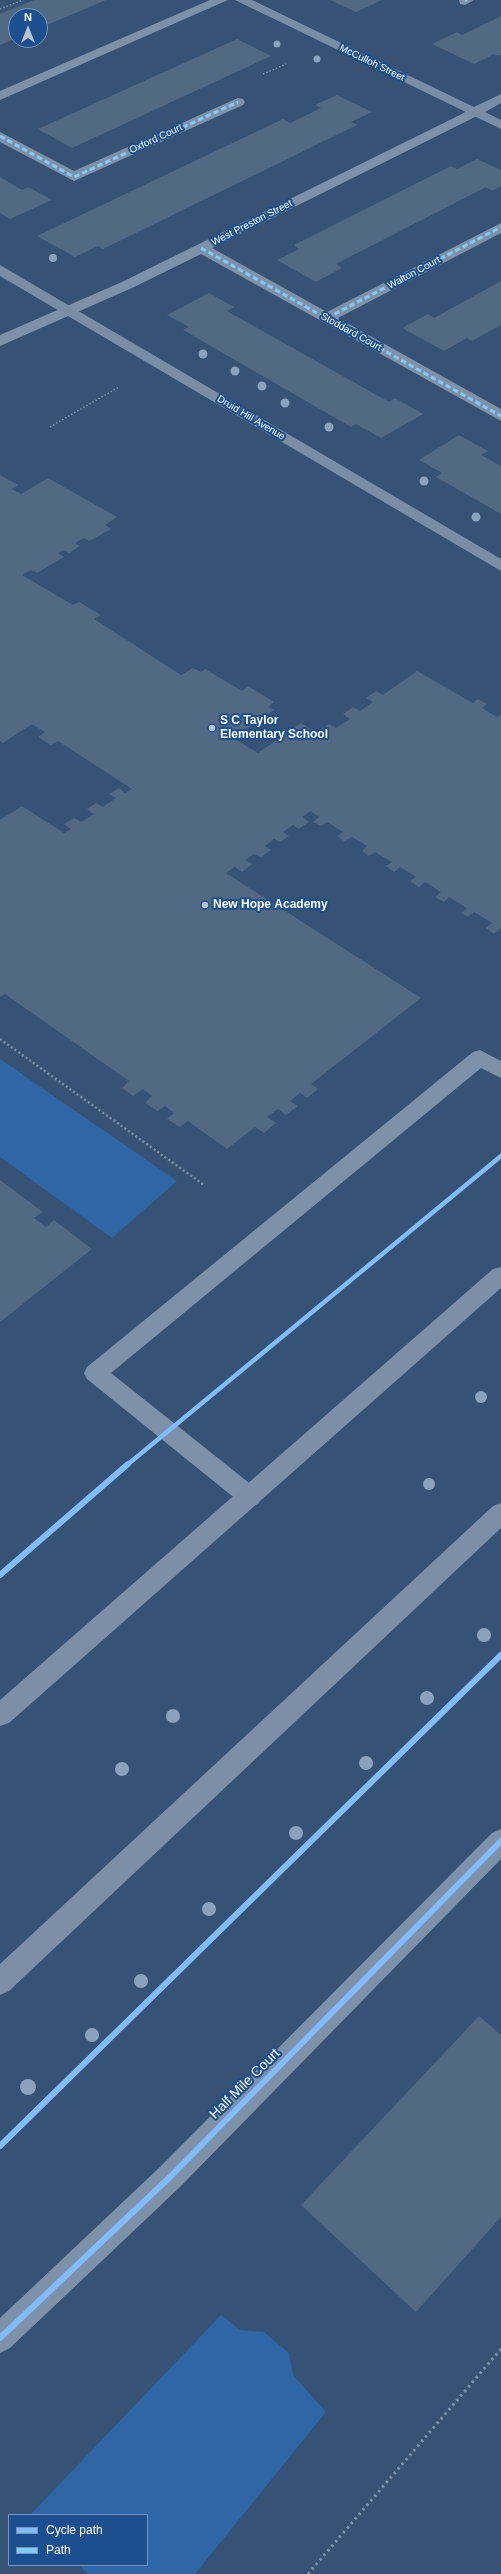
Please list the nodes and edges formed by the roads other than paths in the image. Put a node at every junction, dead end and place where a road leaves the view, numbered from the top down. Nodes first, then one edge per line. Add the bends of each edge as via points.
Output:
1 (221, 0) edge
2 (242, 0) edge
3 (0, 96) edge
4 (501, 98) edge
5 (238, 102) dead end
6 (474, 112) junction
7 (501, 125) edge
8 (0, 136) edge
9 (501, 227) edge
10 (201, 248) junction
11 (0, 270) edge
12 (69, 310) junction
13 (327, 318) junction
14 (0, 341) edge
15 (501, 416) edge
16 (501, 566) edge
17 (501, 1071) edge
18 (501, 1275) edge
19 (250, 1497) junction
20 (501, 1513) edge
21 (0, 1716) edge
22 (501, 1841) edge
23 (0, 1982) edge
24 (0, 2338) edge

1 - 3 street
2 - 6 main road, McCulloh Street
4 - 6 main road, West Preston Street
5 - 8 street, Oxford Court via 74,176
6 - 7 main road, McCulloh Street
6 - 10 street, West Preston Street
9 - 13 street, Walton Court
10 - 12 street, West Preston Street via 127,285
10 - 13 street, Stoddard Court
11 - 12 main road, Druid Hill Avenue
12 - 14 street, West Preston Street
12 - 16 main road, Druid Hill Avenue
13 - 15 street, Stoddard Court
17 - 19 street via 480,1057 94,1373
18 - 19 main road
19 - 21 main road
20 - 23 main road
22 - 24 street, Half Mile Court via 171,2176

